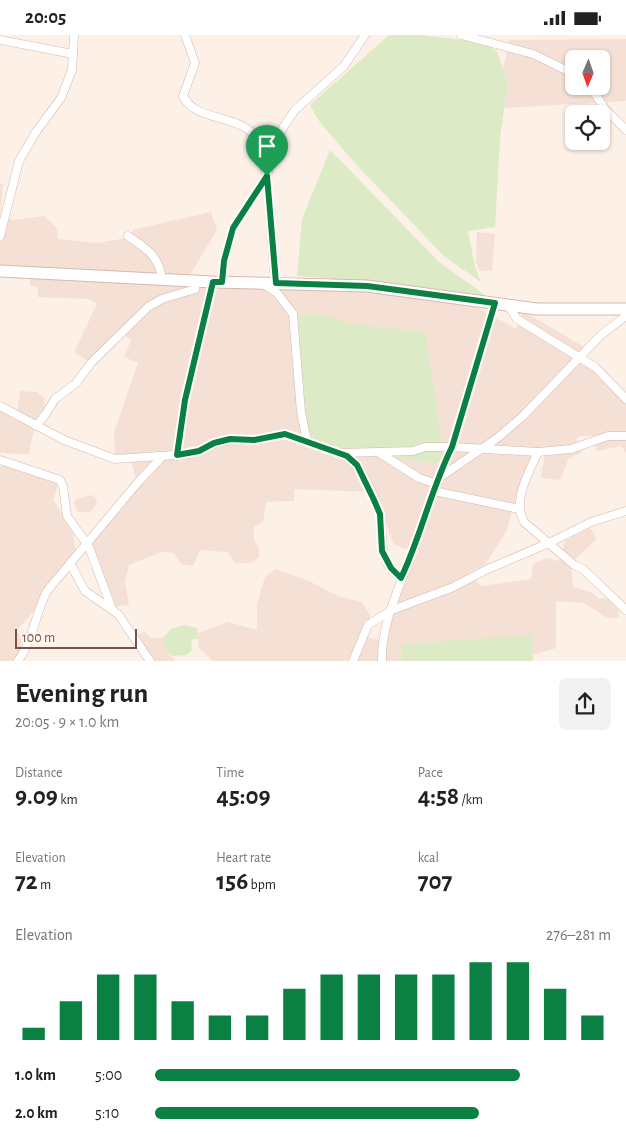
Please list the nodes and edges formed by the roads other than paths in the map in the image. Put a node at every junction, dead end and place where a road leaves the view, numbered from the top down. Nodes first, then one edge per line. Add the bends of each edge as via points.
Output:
1 (74, 35) edge
2 (185, 35) edge
3 (365, 35) edge
4 (461, 35) edge
5 (0, 40) edge
6 (73, 54) junction
7 (565, 70) edge
8 (596, 95) edge
9 (626, 130) edge
10 (267, 176) junction
11 (128, 235) dead end
12 (0, 236) edge
13 (0, 271) edge
14 (162, 279) junction
15 (196, 280) junction
16 (218, 282) junction
17 (262, 283) junction
18 (276, 283) junction
19 (495, 303) junction
20 (508, 305) junction
21 (626, 309) edge
22 (626, 316) edge
23 (580, 357) junction
24 (626, 399) edge
25 (0, 406) edge
26 (36, 426) junction
27 (626, 435) edge
28 (307, 441) junction
29 (452, 447) junction
30 (483, 448) junction
31 (378, 452) junction
32 (538, 452) junction
33 (340, 453) junction
34 (177, 455) junction
35 (162, 457) junction
36 (0, 460) edge
37 (437, 484) junction
38 (519, 509) junction
39 (626, 511) edge
40 (86, 542) junction
41 (549, 543) junction
42 (70, 563) junction
43 (401, 578) junction
44 (112, 609) junction
45 (392, 610) junction
46 (626, 610) edge
47 (18, 661) edge
48 (150, 661) edge
49 (353, 661) edge
50 (382, 661) edge

1 - 6 street
2 - 10 street via 195,63 183,96 187,104 196,112 246,127 265,145
3 - 10 street via 344,66 295,110 273,148
4 - 7 street via 533,54
5 - 6 street
6 - 12 street via 72,70 61,98 20,161
8 - 9 street
10 - 16 street via 233,228
10 - 18 street
11 - 14 street via 146,248 160,265
13 - 14 street
14 - 15 street
15 - 16 street
15 - 26 street via 194,289 148,307 91,363 76,383 55,399
16 - 17 street
16 - 34 street via 185,400
17 - 18 street
17 - 28 street via 277,293 293,314
18 - 19 street via 367,286
19 - 20 street
19 - 29 street
20 - 21 street via 537,309
20 - 23 street via 517,319 529,328
22 - 23 street
23 - 24 street via 595,367
23 - 30 street via 522,417
25 - 26 street
26 - 35 street via 114,459
27 - 32 street via 608,437 571,449
28 - 33 street
28 - 34 street via 285,434 254,440 230,439 199,451
29 - 30 street
29 - 31 street
29 - 37 street
30 - 32 street
30 - 37 street
31 - 33 street
31 - 37 street via 419,478
32 - 38 street
33 - 43 street via 353,460 364,478 380,514 382,551
34 - 35 street
35 - 40 street
36 - 40 street via 60,480 67,516
37 - 38 street
37 - 43 street
38 - 41 street via 524,522
39 - 41 street via 591,522
40 - 42 street
40 - 44 street
41 - 45 street via 451,588
41 - 46 street via 583,569
42 - 44 street via 85,591
42 - 47 street via 41,602 27,647
43 - 45 street
44 - 48 street
45 - 49 street via 368,625
45 - 50 street

